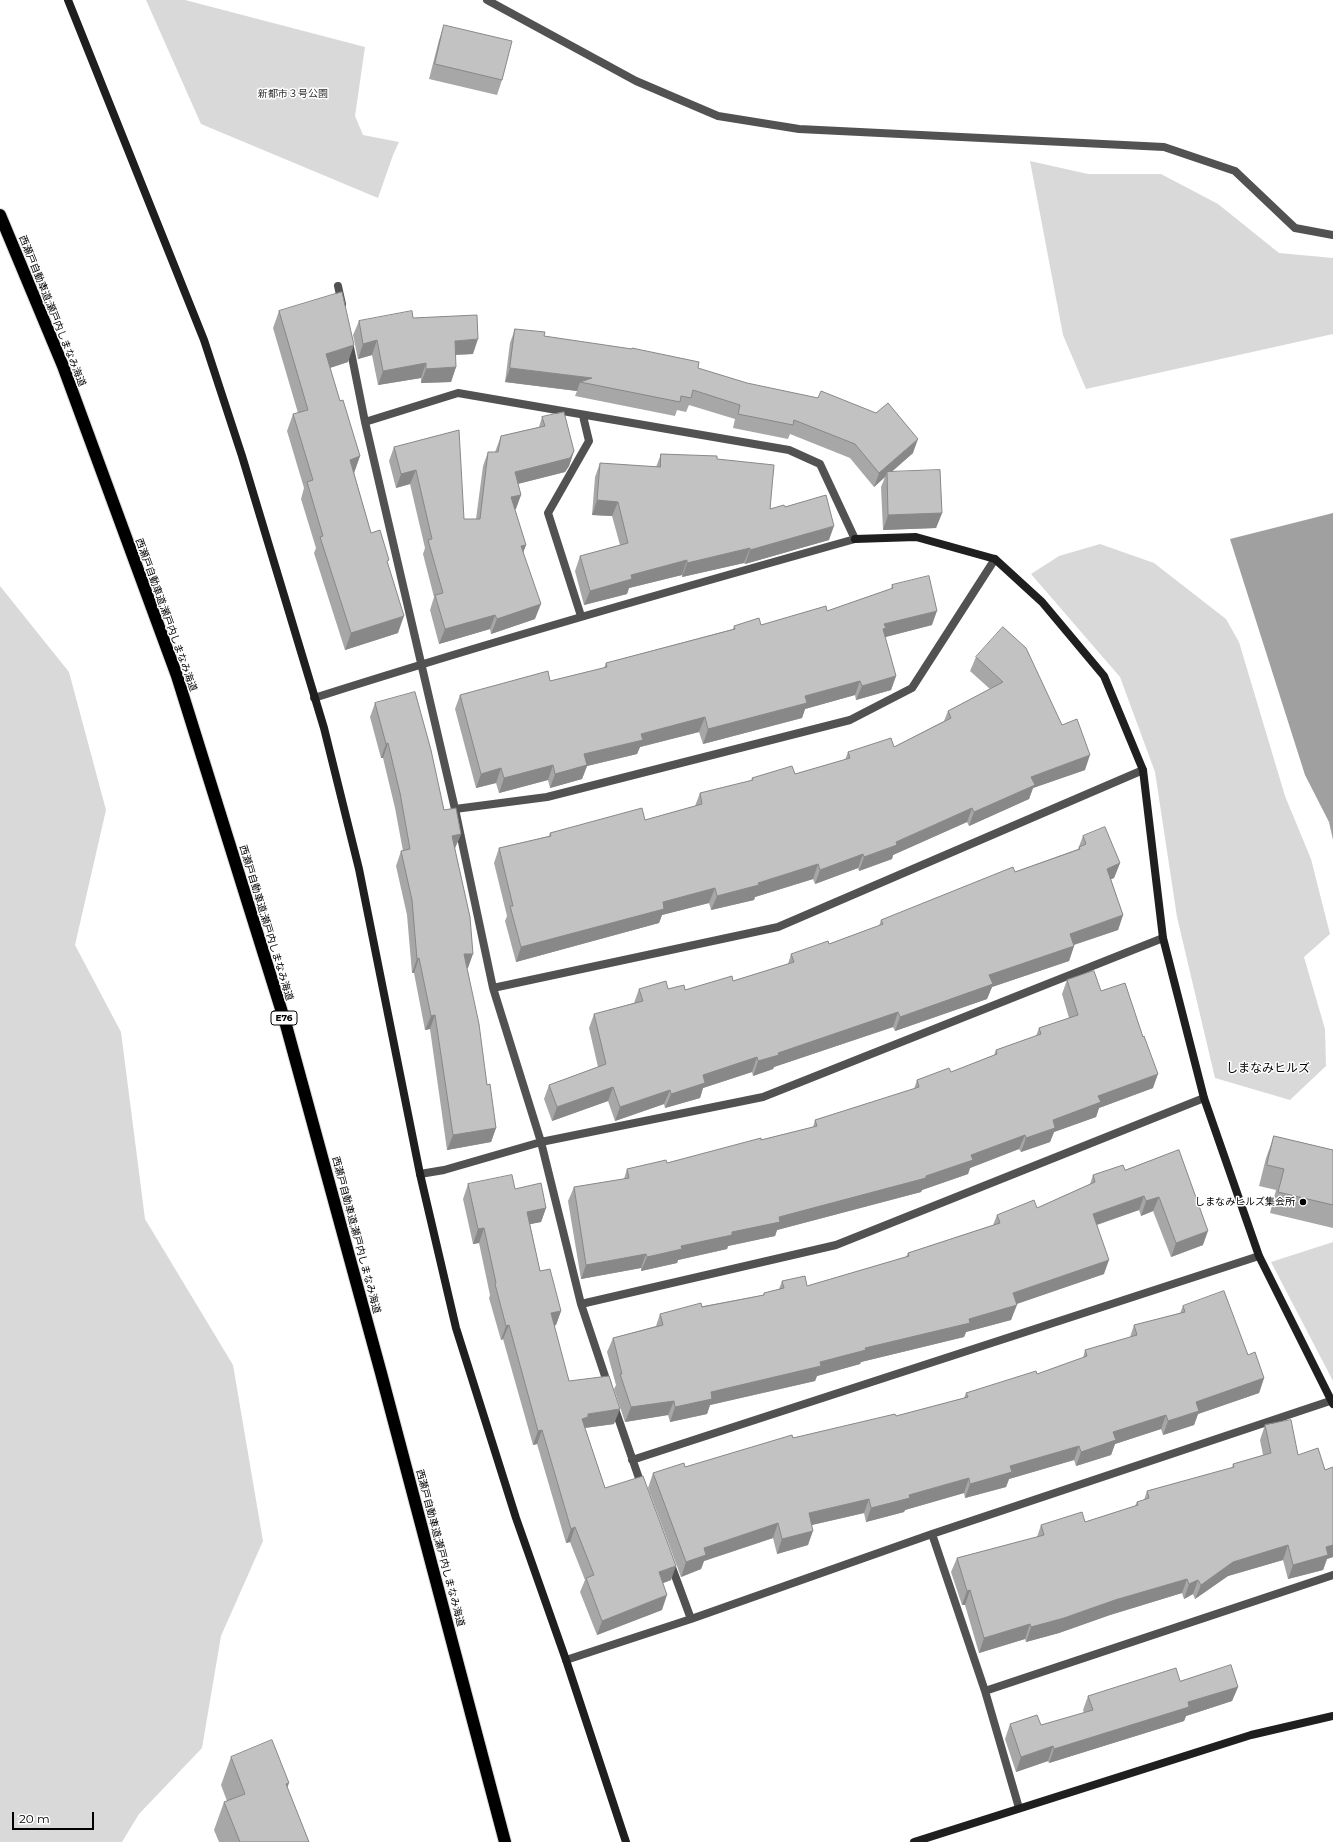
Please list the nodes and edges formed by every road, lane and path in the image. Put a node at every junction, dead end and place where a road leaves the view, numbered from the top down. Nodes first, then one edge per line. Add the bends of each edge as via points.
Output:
1 (68, 0) edge
2 (490, 0) edge
3 (0, 215) edge
4 (1333, 235) edge
5 (338, 286) dead end
6 (344, 316) edge
7 (347, 331) edge
8 (583, 416) junction
9 (365, 422) junction
10 (855, 539) junction
11 (995, 559) junction
12 (581, 616) junction
13 (420, 664) junction
14 (314, 698) junction
15 (1143, 770) junction
16 (455, 809) junction
17 (1163, 938) junction
18 (493, 988) junction
19 (1204, 1098) junction
20 (541, 1142) junction
21 (420, 1174) junction
22 (1259, 1256) junction
23 (581, 1304) junction
24 (1331, 1403) edge
25 (632, 1460) junction
26 (646, 1496) edge
27 (932, 1534) junction
28 (667, 1554) edge
29 (1333, 1575) edge
30 (691, 1620) junction
31 (566, 1660) junction
32 (985, 1691) junction
33 (1333, 1716) edge
34 (1019, 1808) junction
35 (505, 1842) edge
36 (626, 1842) edge
37 (914, 1842) edge

1 - 14 street via 204,340 242,456
2 - 4 street via 636,81 718,116 799,129 1164,147 1235,171 1295,228
3 - 35 highway, 西瀬戸自動車道;瀬戸内しまなみ海道 / E76 via 63,366 177,676 286,1025
5 - 6 street
7 - 9 street
8 - 9 street via 458,393
8 - 10 street via 789,450 820,464
8 - 12 street via 589,441 548,513
9 - 13 street
10 - 11 street via 916,537
10 - 12 street
11 - 15 street via 1042,602 1104,676
11 - 16 street via 912,688 850,720 547,797
12 - 13 street
13 - 14 street
13 - 16 street
14 - 21 street via 324,728 359,869
15 - 17 street
15 - 18 street via 778,927
16 - 18 street
17 - 19 street
17 - 20 street via 763,1097
18 - 20 street
19 - 22 street
19 - 23 street via 836,1245
20 - 21 street via 444,1170
20 - 23 street
21 - 31 street via 456,1328 516,1518
22 - 24 street
22 - 25 street
23 - 25 street
24 - 27 street
25 - 26 street
27 - 30 street
27 - 32 street
28 - 30 street
29 - 32 street
30 - 31 street
31 - 36 street
32 - 34 street
33 - 34 street via 1251,1735
34 - 37 street

